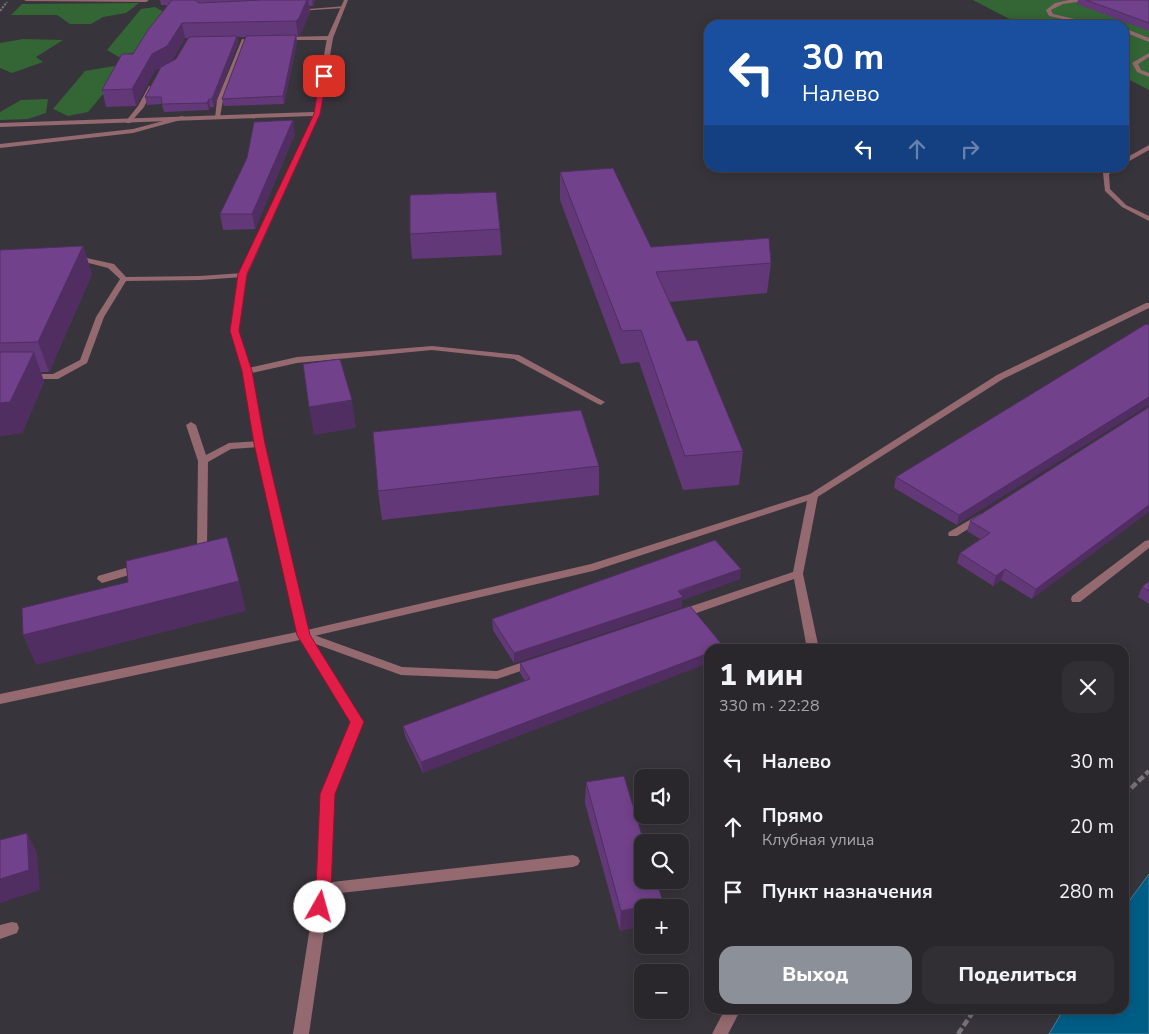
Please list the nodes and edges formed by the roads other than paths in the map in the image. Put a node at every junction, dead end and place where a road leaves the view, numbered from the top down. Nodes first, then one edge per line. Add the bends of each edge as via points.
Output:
1 (26, 0) edge
2 (1089, 0) edge
3 (146, 1) edge
4 (345, 4) edge
5 (293, 10) edge
6 (1074, 20) edge
7 (1129, 31) edge
8 (1149, 34) edge
9 (1141, 35) junction
10 (330, 38) junction
11 (254, 39) edge
12 (273, 39) edge
13 (237, 40) edge
14 (244, 40) junction
15 (1149, 40) edge
16 (1149, 55) edge
17 (1149, 75) edge
18 (155, 80) edge
19 (317, 114) junction
20 (217, 117) junction
21 (182, 118) junction
22 (128, 122) junction
23 (0, 125) edge
24 (0, 146) edge
25 (1149, 147) edge
26 (1129, 159) edge
27 (1108, 172) edge
28 (1149, 219) edge
29 (68, 258) edge
30 (243, 274) junction
31 (124, 279) junction
32 (1149, 305) edge
33 (247, 371) junction
34 (18, 377) edge
35 (601, 402) dead end
36 (191, 425) dead end
37 (260, 444) junction
38 (203, 462) junction
39 (813, 496) junction
40 (987, 513) edge
41 (953, 534) dead end
42 (1149, 543) edge
43 (184, 556) edge
44 (148, 566) edge
45 (798, 574) junction
46 (102, 579) dead end
47 (1076, 599) dead end
48 (667, 618) edge
49 (304, 635) junction
50 (812, 644) edge
51 (544, 659) edge
52 (0, 699) edge
53 (573, 860) dead end
54 (323, 889) junction
55 (730, 1014) edge
56 (301, 1034) edge
57 (720, 1034) edge

1 - 3 street
2 - 6 street via 1060,3 1048,10 1051,15
4 - 5 street
4 - 10 street
7 - 9 street
8 - 9 street
9 - 15 street
10 - 12 street
10 - 19 street
11 - 14 street
13 - 14 street
14 - 20 street via 220,100
16 - 17 street via 1134,63 1139,71
18 - 22 street via 142,107
19 - 20 street
19 - 30 street
20 - 21 street
21 - 22 street
21 - 24 street via 133,131
22 - 23 street
25 - 26 street
27 - 28 street via 1107,190 1124,206
29 - 31 street via 78,257 111,266
30 - 31 street
30 - 33 street via 234,331
31 - 34 street via 100,317 84,361 55,377
32 - 39 street via 1000,377
33 - 35 street via 297,360 432,348 516,357
33 - 37 street
36 - 38 street
37 - 38 street via 229,446
37 - 49 street
38 - 43 street via 202,550
39 - 45 street
39 - 49 street via 593,567
40 - 41 street
42 - 47 street
44 - 46 street
45 - 48 street
45 - 50 street
49 - 51 street via 401,671 497,675
49 - 52 street
49 - 54 street via 357,722 327,794
53 - 54 street
54 - 56 street
55 - 57 street

